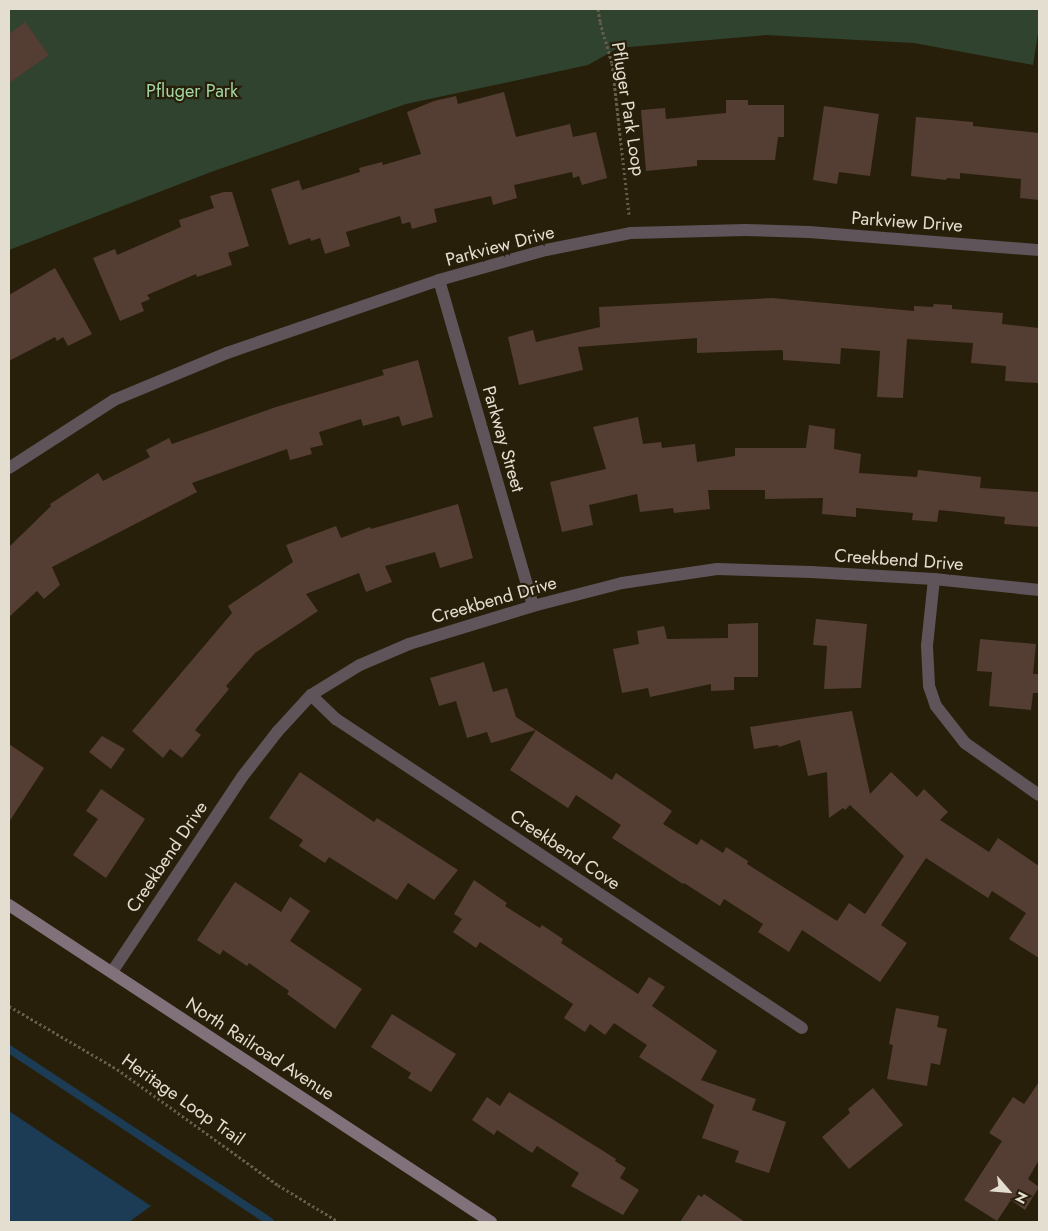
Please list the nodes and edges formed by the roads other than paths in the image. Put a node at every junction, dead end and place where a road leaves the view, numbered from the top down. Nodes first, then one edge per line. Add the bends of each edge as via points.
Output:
1 (1039, 250) edge
2 (439, 280) junction
3 (9, 468) edge
4 (934, 579) junction
5 (1039, 590) edge
6 (533, 606) junction
7 (311, 695) junction
8 (1039, 795) edge
9 (9, 905) edge
10 (112, 972) junction
11 (802, 1028) dead end
12 (491, 1222) edge

1 - 2 street, Parkview Drive via 809,232 674,230 631,233 546,250
2 - 3 street, Parkview Drive via 227,353 114,400
2 - 6 street, Parkway Street
4 - 5 street, Creekbend Drive
4 - 6 street, Creekbend Drive via 717,569 622,583
4 - 8 street via 927,646 929,686 936,706 965,743
6 - 7 street, Creekbend Drive via 409,644 360,665
7 - 10 street, Creekbend Drive via 242,777
7 - 11 street, Creekbend Cove via 336,719
9 - 10 street, North Railroad Avenue
10 - 12 street, North Railroad Avenue

